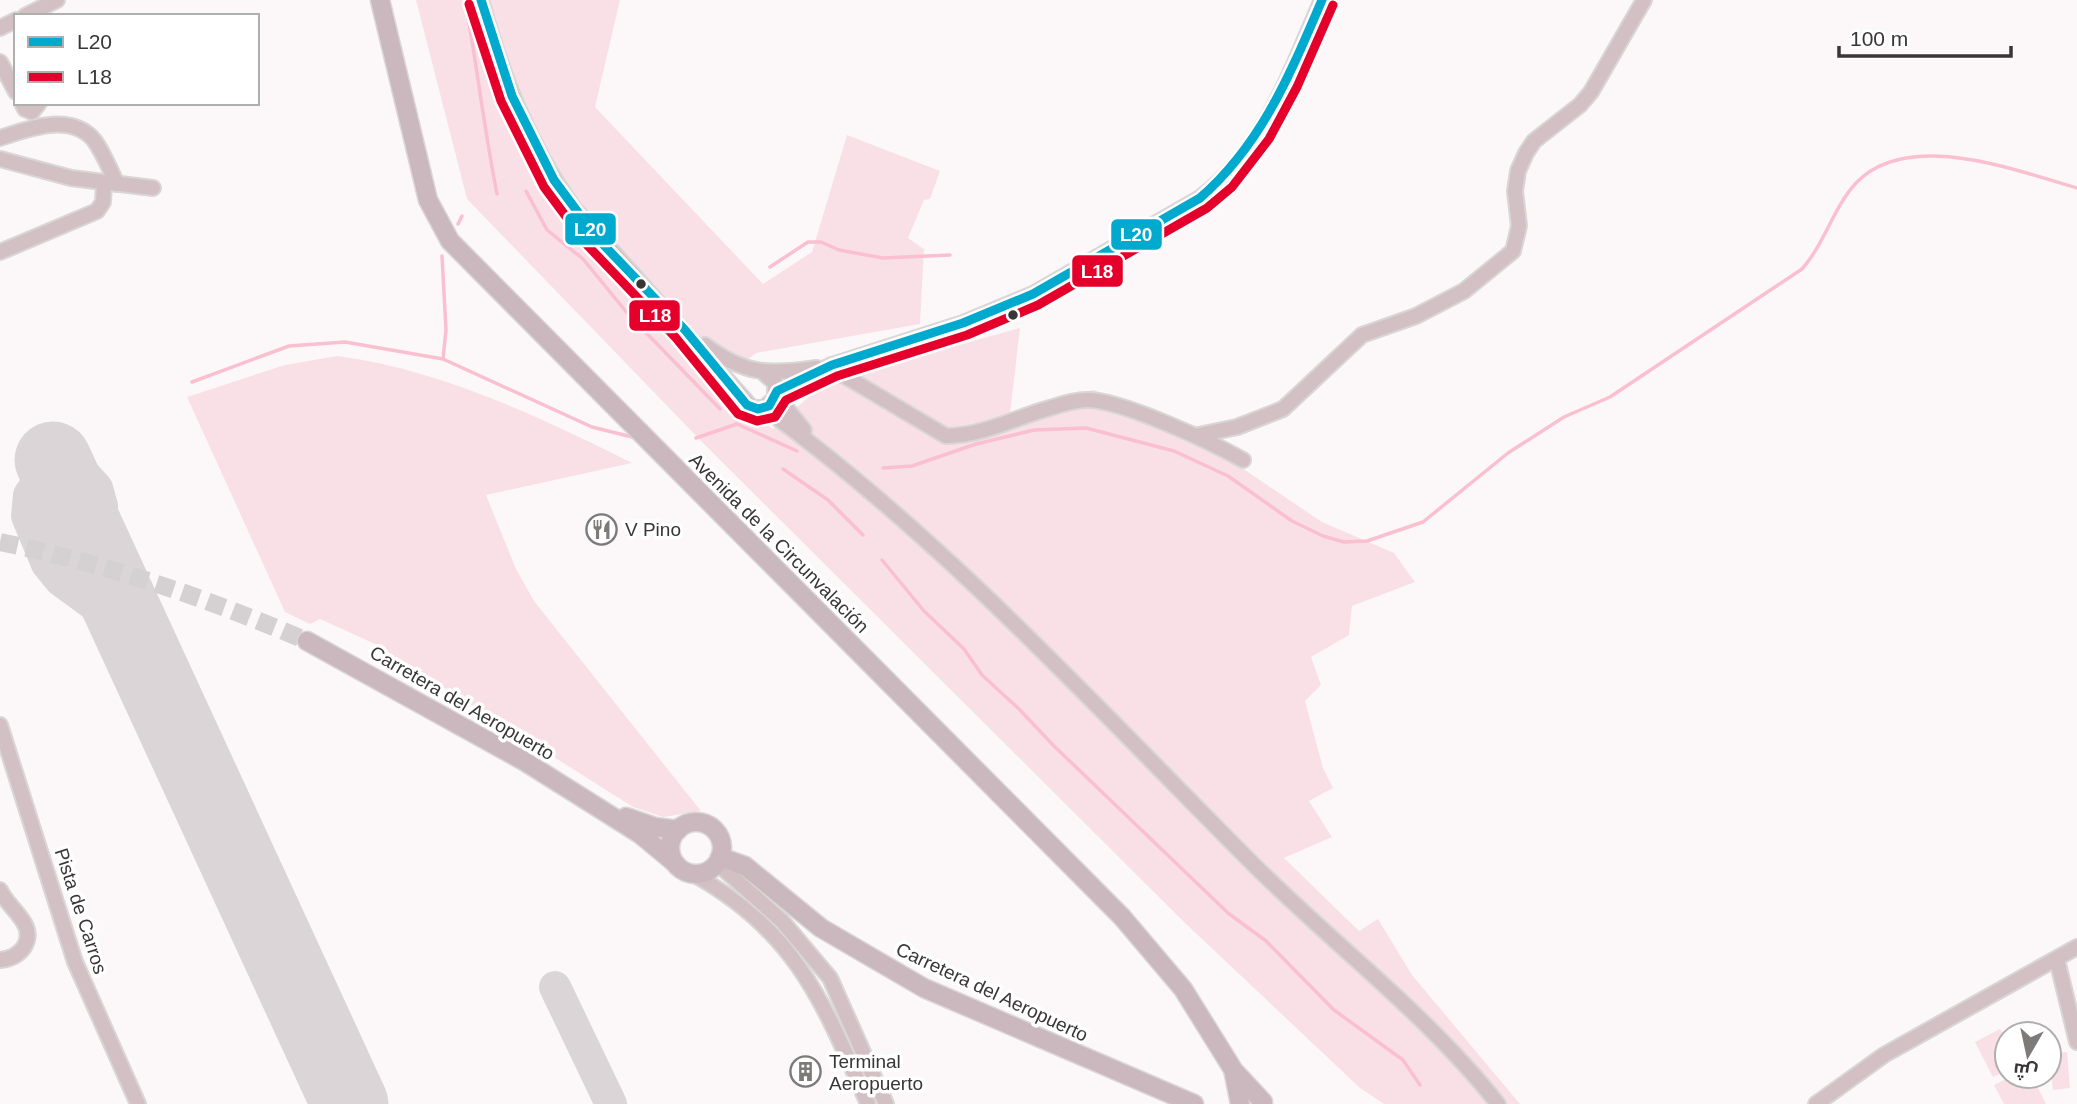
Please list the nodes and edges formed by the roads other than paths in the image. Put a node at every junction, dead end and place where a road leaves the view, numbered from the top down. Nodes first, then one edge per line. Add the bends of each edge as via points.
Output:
1 (57, 0) edge
2 (380, 0) edge
3 (481, 0) edge
4 (1322, 0) edge
5 (1644, 0) edge
6 (29, 14) edge
7 (0, 62) edge
8 (14, 87) edge
9 (23, 105) edge
10 (37, 105) edge
11 (0, 138) edge
12 (0, 159) edge
13 (111, 184) junction
14 (153, 188) dead end
15 (0, 252) edge
16 (685, 330) junction
17 (832, 365) junction
18 (760, 373) junction
19 (776, 393) junction
20 (741, 395) junction
21 (764, 408) junction
22 (1199, 435) junction
23 (821, 449) junction
24 (1243, 460) dead end
25 (307, 641) tunnel mouth
26 (0, 726) edge
27 (594, 804) junction
28 (678, 830) junction
29 (719, 835) junction
30 (719, 860) junction
31 (675, 863) junction
32 (752, 871) junction
33 (693, 874) junction
34 (0, 890) edge
35 (6, 909) edge
36 (2077, 947) edge
37 (0, 960) edge
38 (2057, 960) junction
39 (855, 1030) junction
40 (838, 1037) junction
41 (2077, 1042) edge
42 (138, 1104) edge
43 (868, 1104) edge
44 (886, 1104) edge
45 (1194, 1104) edge
46 (1254, 1104) edge
47 (1498, 1104) edge
48 (1816, 1104) edge

1 - 6 street
2 - 46 main road, Avenida de la Circunvalación via 428,200 450,241 1122,917 1183,989
3 - 16 street via 512,96 554,180 597,238
4 - 17 street via 1263,127 1230,173 1200,198 1023,299
5 - 22 street via 1591,92 1526,153 1515,191 1519,226 1507,257 1464,291 1416,316 1362,335 1283,409
7 - 8 street
9 - 10 street via 32,112
11 - 13 street via 61,124 73,127 94,141
12 - 13 street
13 - 14 street
13 - 15 street via 97,211
16 - 18 street via 725,359
16 - 20 street
17 - 18 street
17 - 19 street
17 - 22 street via 946,436 1089,400
18 - 19 street via 772,379
18 - 20 street via 742,383
19 - 21 street
19 - 23 street
20 - 21 street via 752,408
21 - 23 street
22 - 24 street
23 - 47 street via 974,586 1274,884 1448,1046
25 - 27 main road, Carretera del Aeropuerto via 453,719
26 - 42 street, Pista de Carros via 76,966
27 - 28 main road, Carretera del Aeropuerto via 643,824
27 - 31 main road, Carretera del Aeropuerto
28 - 29 main road via 699,822
28 - 31 main road via 670,850
29 - 30 main road
29 - 32 main road, Carretera del Aeropuerto
30 - 32 main road, Carretera del Aeropuerto
30 - 33 main road via 707,872
30 - 39 street via 823,968
31 - 33 main road
32 - 45 main road, Carretera del Aeropuerto via 821,928 924,988
33 - 40 street via 739,903 779,939 809,980
34 - 35 street
35 - 37 street via 25,923 27,942 15,956
36 - 38 street
38 - 41 street
38 - 48 street via 1885,1055
39 - 40 street
39 - 44 street
40 - 43 street

